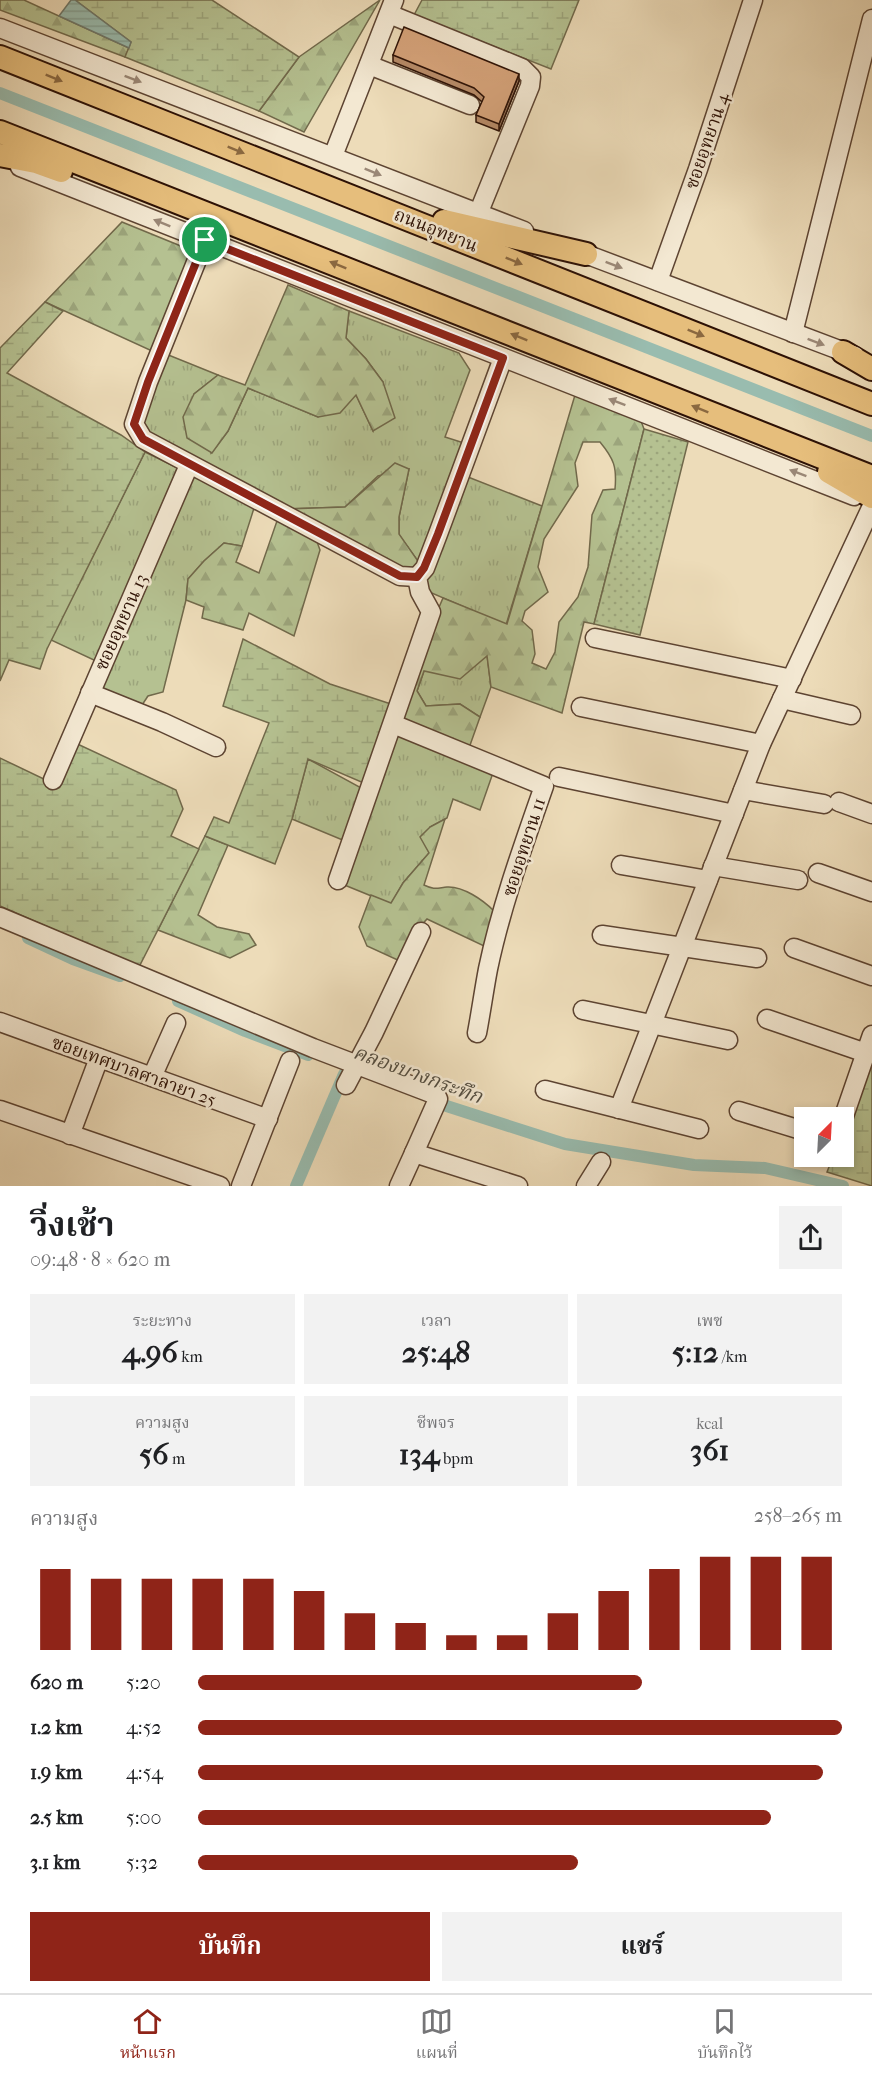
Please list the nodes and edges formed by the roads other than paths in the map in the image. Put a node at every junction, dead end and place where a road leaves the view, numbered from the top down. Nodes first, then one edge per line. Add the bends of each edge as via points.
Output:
1 (753, 0) edge
2 (392, 7) edge
3 (872, 19) edge
4 (0, 28) edge
5 (0, 57) edge
6 (369, 65) junction
7 (470, 105) dead end
8 (0, 132) edge
9 (0, 155) edge
10 (333, 156) junction
11 (0, 160) edge
12 (344, 194) junction
13 (195, 209) junction
14 (478, 214) junction
15 (205, 240) junction
16 (586, 254) junction
17 (658, 281) junction
18 (793, 333) junction
19 (843, 352) junction
20 (503, 358) junction
21 (872, 363) edge
22 (872, 369) edge
23 (872, 404) edge
24 (743, 426) junction
25 (189, 465) junction
26 (872, 477) edge
27 (872, 497) edge
28 (872, 505) edge
29 (417, 577) junction
30 (595, 638) dead end
31 (792, 679) junction
32 (90, 693) junction
33 (782, 699) junction
34 (581, 707) dead end
35 (851, 715) dead end
36 (393, 724) junction
37 (761, 744) junction
38 (216, 747) dead end
39 (559, 777) dead end
40 (53, 780) dead end
41 (743, 790) junction
42 (734, 814) junction
43 (872, 814) edge
44 (621, 865) dead end
45 (711, 873) junction
46 (818, 873) dead end
47 (338, 880) dead end
48 (798, 880) dead end
49 (872, 892) edge
50 (0, 917) edge
51 (421, 932) dead end
52 (602, 935) dead end
53 (682, 947) junction
54 (794, 948) dead end
55 (757, 958) dead end
56 (872, 976) edge
57 (583, 1010) dead end
58 (767, 1018) dead end
59 (0, 1023) edge
60 (176, 1023) dead end
61 (652, 1024) junction
62 (477, 1033) dead end
63 (872, 1035) edge
64 (728, 1040) dead end
65 (866, 1053) junction
66 (99, 1058) junction
67 (290, 1061) dead end
68 (355, 1066) junction
69 (152, 1077) junction
70 (346, 1085) dead end
71 (545, 1090) dead end
72 (847, 1107) edge
73 (619, 1109) junction
74 (0, 1110) edge
75 (739, 1111) dead end
76 (268, 1119) junction
77 (794, 1128) edge
78 (699, 1129) dead end
79 (70, 1135) junction
80 (414, 1153) junction
81 (601, 1162) dead end
82 (220, 1186) edge
83 (241, 1186) edge
84 (399, 1186) edge
85 (518, 1186) edge
86 (586, 1186) edge

1 - 17 street, ซอยอุทยาน 4
2 - 6 street
2 - 14 street via 522,68 531,77
3 - 18 street
4 -> 10 street, ถนนอุทยาน
5 -> 12 main road, ถนนอุทยาน
6 - 7 street
6 - 10 street
8 - 13 main road
9 - 13 main road
10 -> 14 street, ถนนอุทยาน
15 -> 11 street
12 - 16 main road
12 -> 23 main road, ถนนอุทยาน
24 -> 13 main road
14 - 16 street, ถนนอุทยาน
15 - 20 street
15 - 25 street via 134,424 143,439
16 -> 17 street, ถนนอุทยาน
17 - 18 street, ถนนอุทยาน
18 -> 19 street, ถนนอุทยาน
19 - 21 street, ถนนอุทยาน
19 - 22 main road
28 -> 20 street
20 - 29 street via 435,542
24 - 26 main road
24 - 27 main road
25 - 29 street via 400,576
25 - 32 street, ซอยอุทยาน 13
28 - 31 street
29 - 36 street via 431,612
30 - 31 street
31 - 33 street
32 - 38 street
32 - 40 street, ซอยอุทยาน 13
33 - 35 street
33 - 37 street
34 - 37 street
36 - 47 street
36 - 62 street, ซอยอุทยาน 11 via 544,786 496,934
37 - 41 street
39 - 42 street
41 - 42 street
41 - 43 street via 832,803
42 - 45 street
44 - 45 street
45 - 48 street
45 - 53 street
46 - 49 street
50 - 68 street
51 - 68 street
52 - 53 street
53 - 55 street
53 - 61 street
54 - 56 street
57 - 61 street
58 - 65 street
59 - 66 street, ซอยเทศบาลศาลายา 25
60 - 69 street
61 - 64 street
61 - 73 street
63 - 65 street
65 - 72 street
66 - 69 street, ซอยเทศบาลศาลายา 25
66 - 79 street
67 - 76 street
68 - 70 street
68 - 80 street via 436,1095
69 - 76 street, ซอยเทศบาลศาลายา 25
71 - 73 street
73 - 78 street
74 - 79 street
75 - 77 street
76 - 83 street
79 - 82 street
80 - 84 street
80 - 85 street
81 - 86 street

